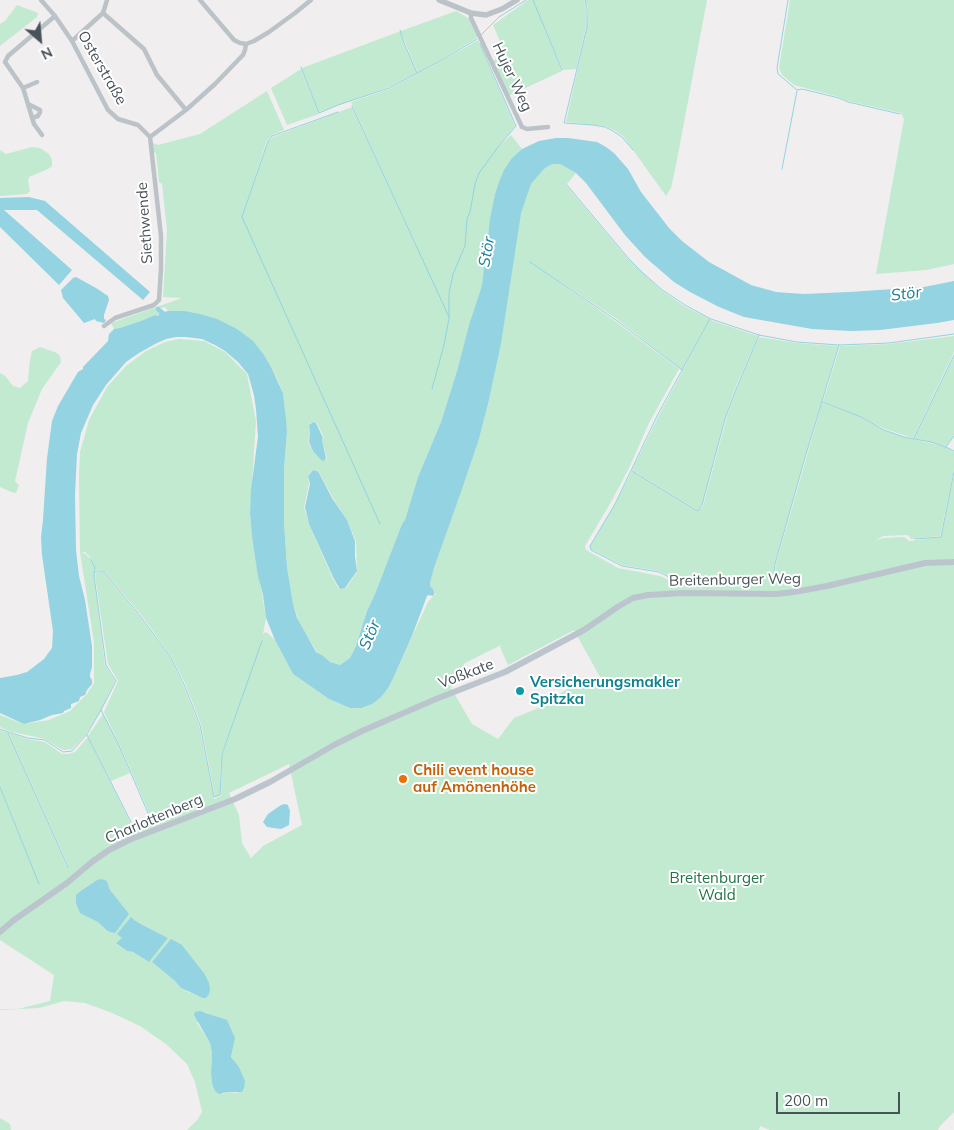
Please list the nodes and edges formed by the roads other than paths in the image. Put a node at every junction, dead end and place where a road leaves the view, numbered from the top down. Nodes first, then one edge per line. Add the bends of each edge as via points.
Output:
1 (41, 0) edge
2 (107, 0) edge
3 (200, 0) edge
4 (311, 0) edge
5 (438, 0) edge
6 (516, 0) edge
7 (103, 13) junction
8 (470, 13) junction
9 (55, 16) junction
10 (72, 41) junction
11 (246, 44) junction
12 (37, 82) dead end
13 (23, 88) junction
14 (28, 104) junction
15 (186, 110) junction
16 (32, 118) junction
17 (548, 127) dead end
18 (42, 135) dead end
19 (150, 137) junction
20 (104, 326) dead end
21 (954, 562) edge
22 (633, 598) joint
23 (303, 763) joint
24 (0, 932) edge

1 - 9 street, Osterstraße
2 - 7 street
3 - 11 street via 234,40
4 - 11 street via 269,32
5 - 8 street
6 - 8 street via 494,13
7 - 10 street
7 - 15 street via 144,49 156,75
8 - 17 street, Hujer Weg via 522,127
9 - 10 street, Osterstraße
9 - 13 street via 6,59
10 - 19 street, Osterstraße via 108,110 118,119 138,125
11 - 15 street via 243,55
12 - 13 street
13 - 14 street
14 - 16 street
14 - 16 street via 40,110 38,116
15 - 19 street
16 - 18 street
19 - 20 street, Siethwende via 161,236 160,297 154,306 115,318
21 - 22 main road, Breitenburger Weg via 925,563 794,592 683,592
22 - 23 main road, Voßkate via 584,630 505,672 362,731
23 - 24 main road, Charlottenberg via 245,794 103,853

